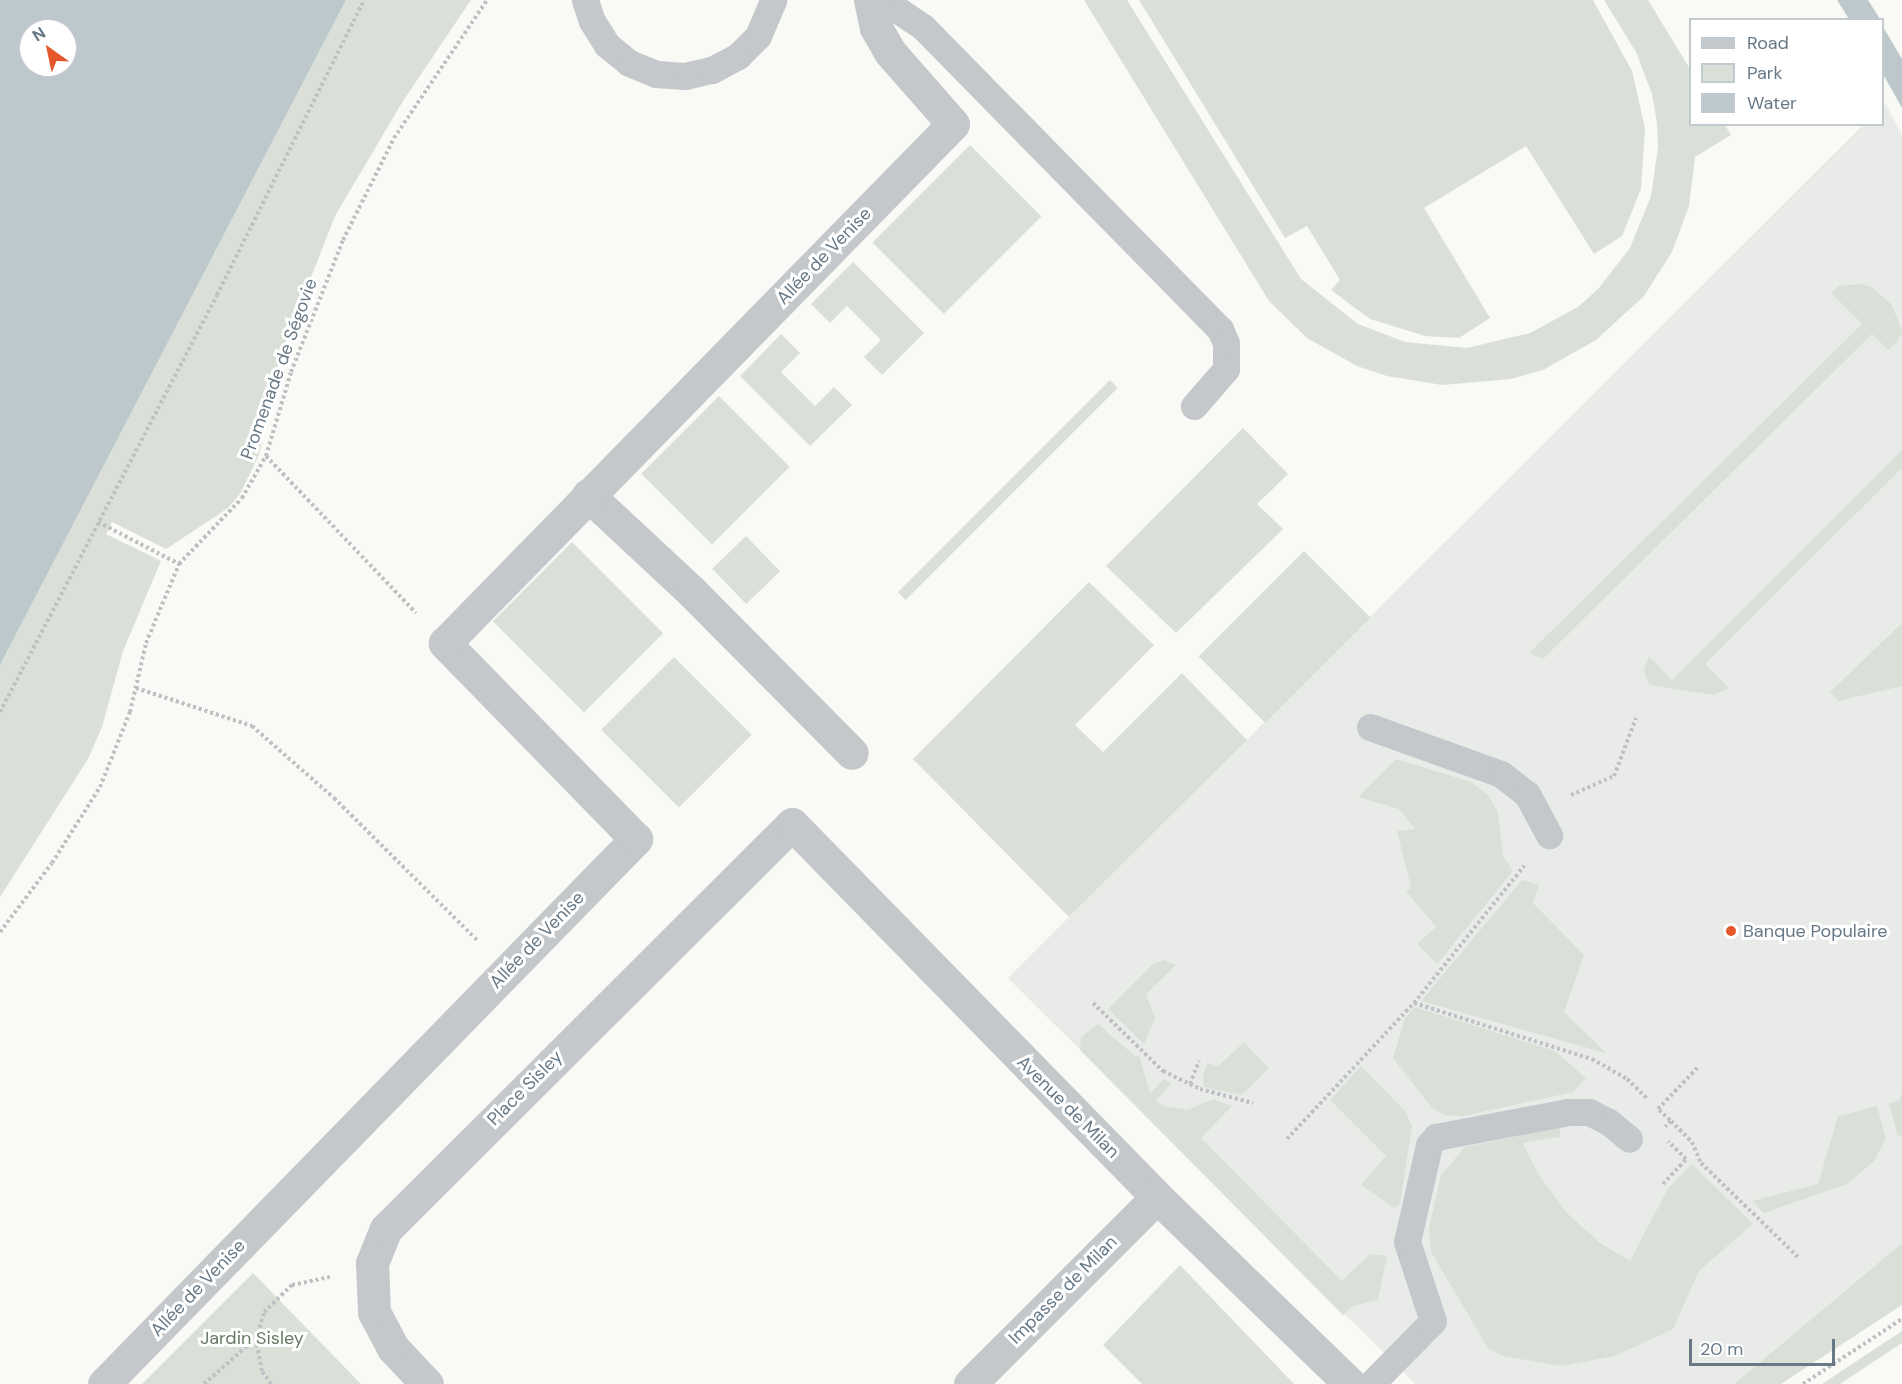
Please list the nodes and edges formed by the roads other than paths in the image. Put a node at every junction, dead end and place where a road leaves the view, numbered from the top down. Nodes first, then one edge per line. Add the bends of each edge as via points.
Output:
1 (585, 0) edge
2 (773, 0) edge
3 (870, 0) edge
4 (883, 0) edge
5 (1194, 406) dead end
6 (588, 495) junction
7 (1370, 727) dead end
8 (852, 753) dead end
9 (792, 824) joint
10 (1549, 835) road end
11 (1629, 1139) dead end
12 (1157, 1197) junction
13 (104, 1384) edge
14 (427, 1384) edge
15 (970, 1384) edge
16 (1350, 1384) edge
17 (1371, 1384) edge

1 - 2 lane via 607,45 629,63 656,74 685,76 712,70 738,56 758,36
3 - 6 street, Allée de Venise via 876,28 890,52 953,124
4 - 5 lane via 923,27 1220,329 1226,343 1226,369
6 - 8 street via 692,591
6 - 13 street, Allée de Venise via 445,643 636,839
7 - 10 lane via 1501,774 1527,794
9 - 12 street, Avenue de Milan
9 - 14 street, Place Sisley via 398,1214 377,1246 370,1280 381,1329
11 - 17 lane via 1589,1112 1568,1112 1436,1137 1429,1145 1407,1242 1433,1321
12 - 15 street, Impasse de Milan
12 - 16 street, Avenue de Milan

